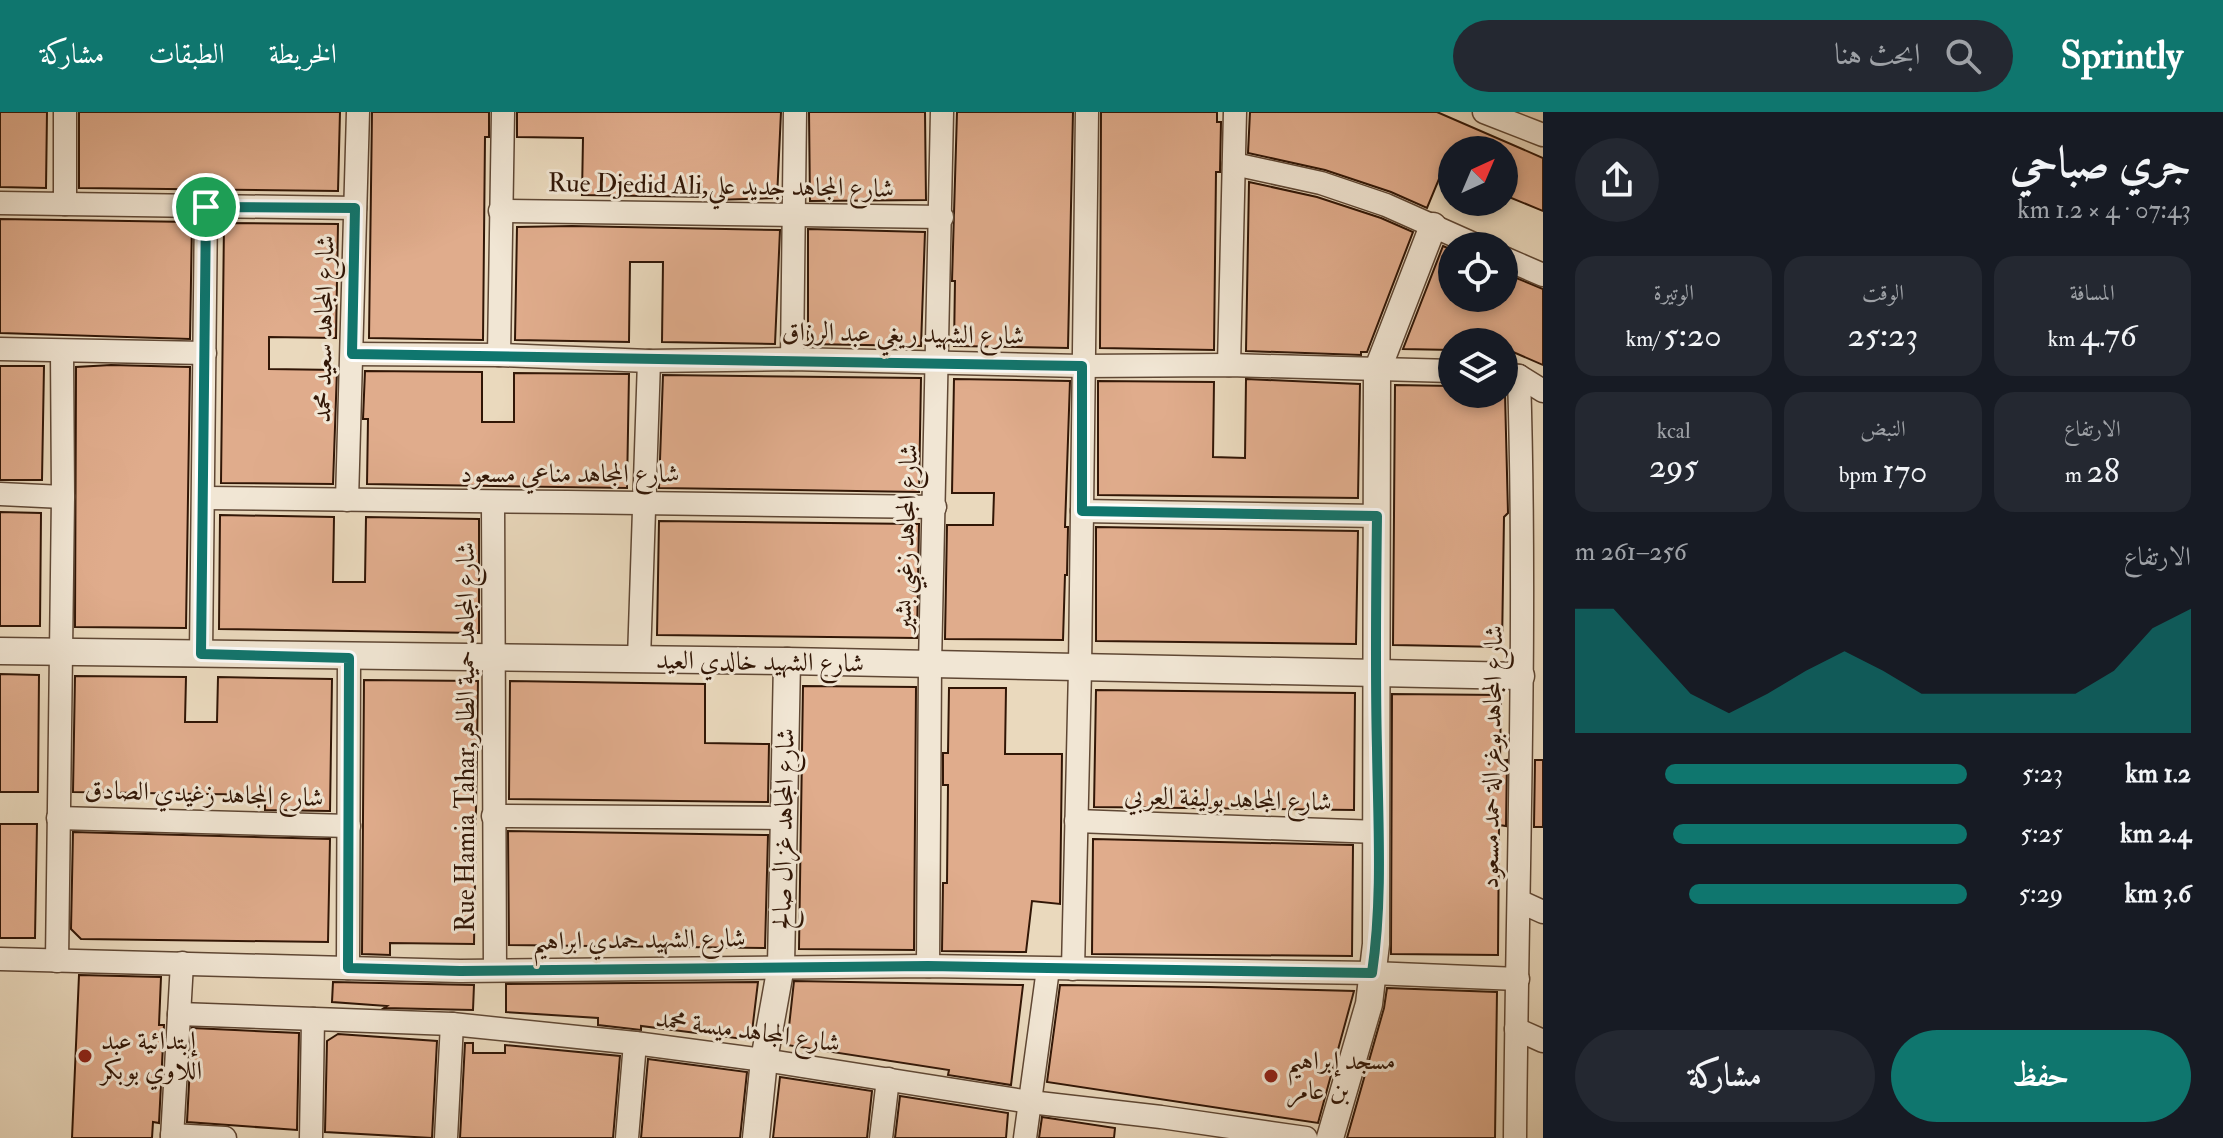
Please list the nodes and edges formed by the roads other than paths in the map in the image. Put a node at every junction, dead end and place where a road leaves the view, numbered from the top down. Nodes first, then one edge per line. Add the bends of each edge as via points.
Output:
1 (65, 112) edge
2 (358, 112) edge
3 (503, 112) edge
4 (795, 112) edge
5 (942, 112) edge
6 (1087, 112) edge
7 (1235, 112) edge
8 (1484, 112) edge
9 (1543, 135) edge
10 (1234, 164) junction
11 (0, 203) edge
12 (65, 204) junction
13 (206, 207) junction
14 (355, 208) junction
15 (500, 211) junction
16 (794, 215) junction
17 (942, 217) junction
18 (1433, 226) junction
19 (1446, 232) edge
20 (1518, 264) edge
21 (1543, 275) edge
22 (0, 349) edge
23 (62, 351) junction
24 (205, 353) junction
25 (352, 354) junction
26 (499, 355) junction
27 (792, 359) junction
28 (649, 361) junction
29 (939, 363) junction
30 (1229, 365) junction
31 (1082, 366) junction
32 (1377, 371) junction
33 (1438, 371) edge
34 (1518, 378) edge
35 (1543, 391) edge
36 (1516, 408) edge
37 (0, 494) edge
38 (63, 497) junction
39 (204, 498) junction
40 (347, 500) junction
41 (642, 502) junction
42 (493, 503) junction
43 (935, 507) junction
44 (1082, 511) junction
45 (1377, 516) junction
46 (1533, 525) edge
47 (0, 651) edge
48 (61, 652) junction
49 (201, 654) junction
50 (349, 658) junction
51 (495, 658) junction
52 (639, 659) junction
53 (787, 661) junction
54 (1543, 661) edge
55 (1521, 664) junction
56 (930, 665) junction
57 (1080, 669) junction
58 (1375, 673) junction
59 (1522, 778) junction
60 (1543, 788) edge
61 (493, 816) junction
62 (58, 818) junction
63 (783, 818) junction
64 (1076, 821) junction
65 (349, 826) junction
66 (1378, 832) junction
67 (1519, 901) junction
68 (1543, 912) edge
69 (0, 959) edge
70 (57, 961) junction
71 (182, 963) junction
72 (781, 966) junction
73 (928, 966) junction
74 (348, 968) junction
75 (1048, 969) junction
76 (1073, 969) junction
77 (495, 970) junction
78 (1372, 973) junction
79 (1518, 979) junction
80 (179, 1014) junction
81 (313, 1019) junction
82 (452, 1024) junction
83 (1516, 1029) junction
84 (1543, 1041) edge
85 (635, 1043) junction
86 (764, 1060) junction
87 (888, 1079) junction
88 (1030, 1102) junction
89 (1160, 1128) edge
90 (172, 1136) edge
91 (225, 1138) edge
92 (311, 1138) edge
93 (446, 1138) edge
94 (627, 1138) edge
95 (756, 1138) edge
96 (881, 1138) edge
97 (1025, 1138) edge
98 (1306, 1138) edge
99 (1330, 1138) edge
100 (1515, 1138) edge

1 - 12 street
2 - 14 street, شارع المجاهد سعيد محمد
3 - 15 street
4 - 16 street
5 - 17 street, شارع المجاهد زغبي بشير
6 - 31 street
7 - 10 street
8 - 9 street
10 - 18 street via 1321,183
10 - 30 street
11 - 12 street
12 - 13 street
13 - 14 street
13 - 24 street
14 - 25 street, شارع المجاهد سعيد محمد
15 - 16 street, Rue Djedid Ali,شارع المجاهد جديد علي
15 - 26 street
16 - 17 street, Rue Djedid Ali,شارع المجاهد جديد علي
16 - 27 street
17 - 29 street, شارع المجاهد زغبي بشير
18 - 19 street
18 - 32 street
20 - 21 street
22 - 23 street
23 - 24 street
23 - 38 street
24 - 39 street
25 - 26 street, شارع الشهيد ريغي عبد الرزاق
25 - 40 street, شارع المجاهد سعيد محمد
26 - 28 street, شارع الشهيد ريغي عبد الرزاق
27 - 28 street, شارع الشهيد ريغي عبد الرزاق
27 - 29 street, شارع الشهيد ريغي عبد الرزاق
28 - 41 street
29 - 31 street, شارع الشهيد ريغي عبد الرزاق
29 - 43 street, شارع المجاهد زغبي بشير
30 - 31 street, شارع الشهيد ريغي عبد الرزاق
30 - 32 street, شارع الشهيد ريغي عبد الرزاق
31 - 44 street
32 - 33 street, شارع الشهيد ريغي عبد الرزاق
32 - 45 street
34 - 35 street
36 - 46 street, شارع المجاهد بوغزالة حمد مسعود
37 - 38 street
38 - 48 street
39 - 40 street, شارع المجاهد مناعي مسعود
39 - 49 street
40 - 42 street, شارع المجاهد مناعي مسعود
41 - 42 street, شارع المجاهد مناعي مسعود
41 - 43 street, شارع المجاهد مناعي مسعود
41 - 52 street
42 - 51 street, Rue Hamia Tahar,شارع المجاهد حمية الطاهر
43 - 56 street, شارع المجاهد زغبي بشير
44 - 45 street
44 - 57 street
45 - 58 street
46 - 55 street, شارع المجاهد بوغزالة حمد مسعود
47 - 48 street, شارع الشهيد خالدي العيد
48 - 49 street, شارع الشهيد خالدي العيد
48 - 62 street
49 - 50 street, شارع الشهيد خالدي العيد
50 - 51 street, شارع الشهيد خالدي العيد
50 - 65 street
51 - 52 street, شارع الشهيد خالدي العيد
51 - 61 street, Rue Hamia Tahar,شارع المجاهد حمية الطاهر
52 - 53 street, شارع الشهيد خالدي العيد
53 - 56 street, شارع الشهيد خالدي العيد
53 - 63 street, شارع المجاهد غزال صالح
54 - 55 street
55 - 58 street, شارع الشهيد خالدي العيد
55 - 59 street, شارع المجاهد بوغزالة حمد مسعود
56 - 57 street, شارع الشهيد خالدي العيد
56 - 73 street, شارع المجاهد زغبي بشير
57 - 58 street, شارع الشهيد خالدي العيد
57 - 64 street
58 - 66 street
59 - 60 street
59 - 67 street, شارع المجاهد بوغزالة حمد مسعود
61 - 63 street
61 - 77 street, Rue Hamia Tahar,شارع المجاهد حمية الطاهر
62 - 65 street, شارع المجاهد زغيدي الصادق
62 - 70 street
63 - 72 street, شارع المجاهد غزال صالح
64 - 66 street, شارع المجاهد بوليفة العربي
64 - 76 street
65 - 74 street
66 - 78 street
67 - 68 street
67 - 79 street, شارع المجاهد بوغزالة حمد مسعود
69 - 70 street, شارع الشهيد حمدي ابراهيم
70 - 71 street, شارع الشهيد حمدي ابراهيم
71 - 74 street, شارع الشهيد حمدي ابراهيم
71 - 80 street
72 - 73 street, شارع الشهيد حمدي ابراهيم
72 - 77 street, شارع الشهيد حمدي ابراهيم
72 - 86 street, شارع المجاهد غزال صالح
73 - 75 street, شارع الشهيد حمدي ابراهيم
74 - 77 street, شارع الشهيد حمدي ابراهيم
75 - 76 street, شارع الشهيد حمدي ابراهيم
75 - 88 street
76 - 78 street, شارع الشهيد حمدي ابراهيم
78 - 79 street, شارع الشهيد حمدي ابراهيم
78 - 99 street via 1369,1004
79 - 83 street, شارع المجاهد بوغزالة حمد مسعود
80 - 81 street, شارع المجاهد ميسة محمد
80 - 90 street
81 - 82 street, شارع المجاهد ميسة محمد
81 - 92 street
82 - 85 street, شارع المجاهد ميسة محمد
82 - 93 street
83 - 84 street
83 - 100 street, شارع المجاهد بوغزالة حمد مسعود
85 - 86 street, شارع المجاهد ميسة محمد
85 - 94 street
86 - 87 street, شارع المجاهد ميسة محمد
86 - 95 street, شارع المجاهد غزال صالح
87 - 88 street, شارع المجاهد ميسة محمد
87 - 96 street
88 - 89 street, شارع المجاهد ميسة محمد
88 - 97 street
89 - 98 street, شارع المجاهد ميسة محمد
90 - 91 street

